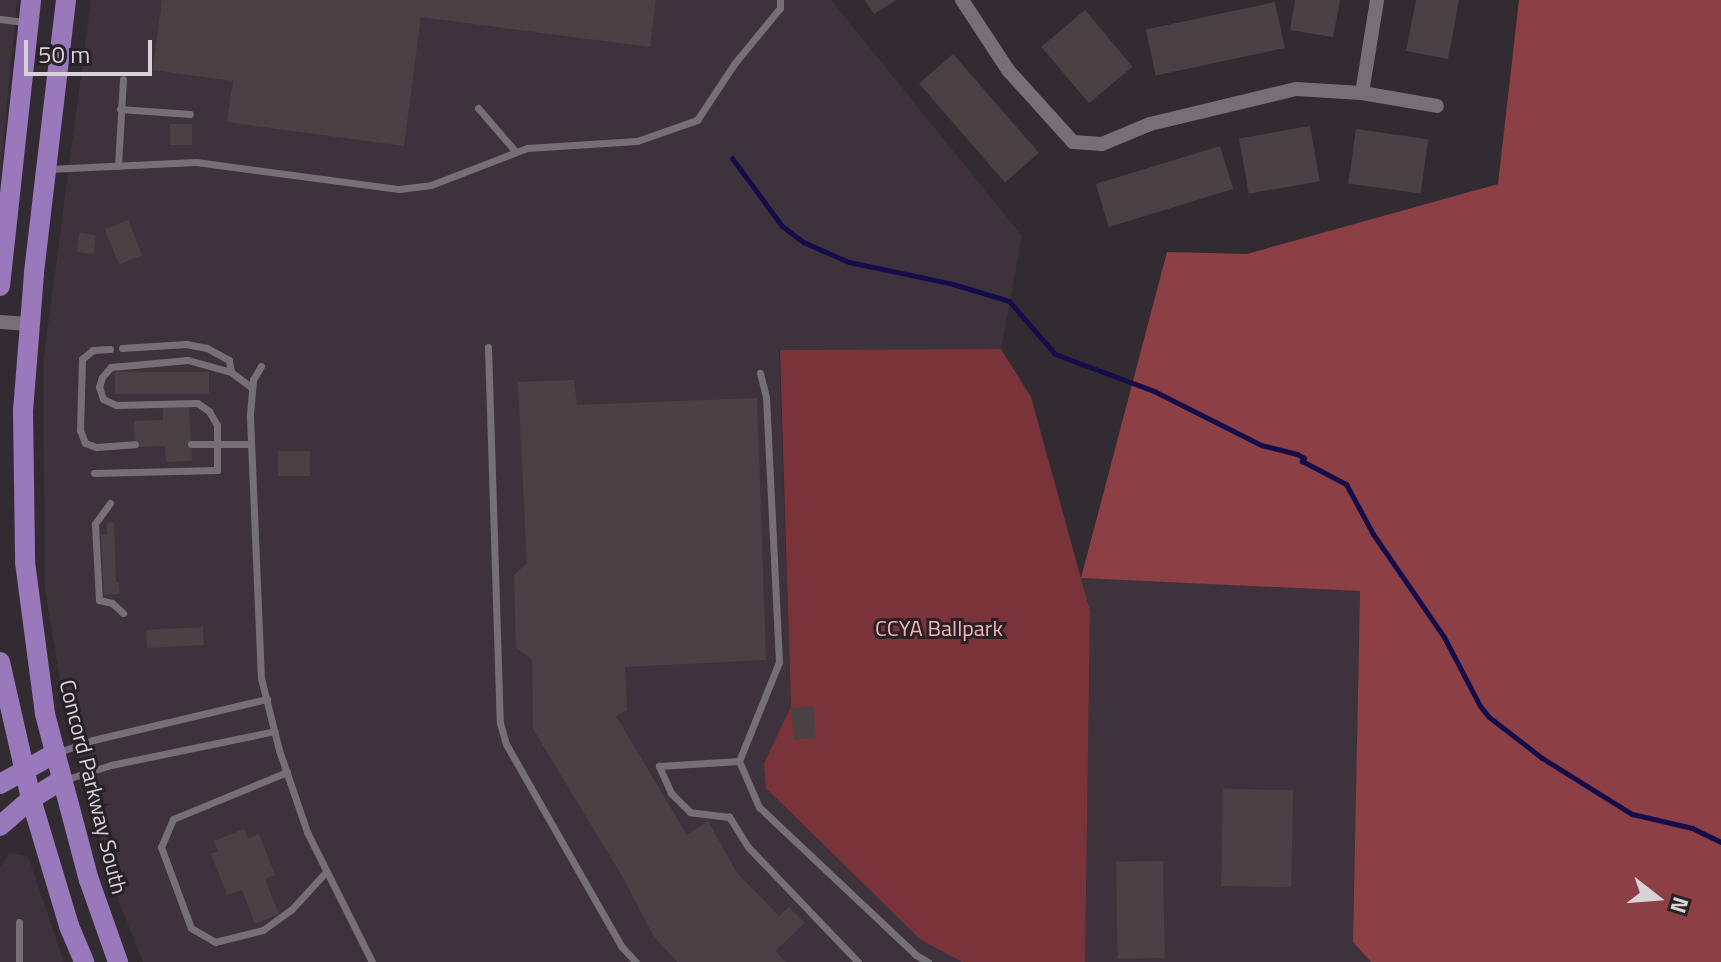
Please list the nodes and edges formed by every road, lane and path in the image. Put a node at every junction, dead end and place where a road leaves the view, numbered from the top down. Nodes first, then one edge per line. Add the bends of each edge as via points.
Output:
1 (31, 0) edge
2 (66, 0) edge
3 (780, 0) edge
4 (962, 0) edge
5 (1377, 0) edge
6 (0, 19) edge
7 (29, 22) junction
8 (123, 79) dead end
9 (1362, 93) junction
10 (1437, 106) dead end
11 (478, 108) dead end
12 (120, 109) junction
13 (190, 114) dead end
14 (7, 146) edge
15 (516, 152) junction
16 (118, 166) junction
17 (47, 169) junction
18 (0, 286) edge
19 (0, 322) edge
20 (30, 324) junction
21 (488, 347) dead end
22 (122, 348) dead end
23 (110, 349) dead end
24 (261, 366) dead end
25 (231, 372) junction
26 (760, 373) dead end
27 (252, 388) junction
28 (135, 444) dead end
29 (191, 444) dead end
30 (217, 444) junction
31 (251, 444) junction
32 (94, 473) dead end
33 (110, 503) dead end
34 (123, 613) dead end
35 (0, 662) edge
36 (267, 699) junction
37 (275, 731) junction
38 (54, 754) junction
39 (739, 761) junction
40 (23, 769) junction
41 (287, 772) junction
42 (62, 780) junction
43 (0, 784) edge
44 (31, 799) junction
45 (0, 826) edge
46 (326, 872) junction
47 (19, 922) dead end
48 (916, 955) junction
49 (80, 961) edge
50 (19, 962) edge
51 (118, 962) edge
52 (372, 962) edge
53 (636, 962) edge
54 (858, 962) edge
55 (910, 962) edge
56 (928, 962) edge

1 - 7 main road
2 - 17 main road, Concord Parkway South
3 - 15 lane via 780,8 697,120 637,141
4 - 9 street via 1008,70 1073,142 1102,144 1150,124 1296,89
5 - 9 street
6 - 7 lane
7 - 14 main road
8 - 12 lane
9 - 10 street
11 - 15 lane
12 - 13 lane
12 - 16 lane
14 - 18 main road
15 - 16 lane via 431,185 399,189 196,162
16 - 17 lane
17 - 20 main road, Concord Parkway South
19 - 20 street
20 - 38 main road, Concord Parkway South via 22,452 25,562
21 - 53 lane via 500,723 527,782 621,946
22 - 25 lane via 207,348 229,360
23 - 28 lane via 93,350 82,359 80,430 85,443 96,447
24 - 27 lane
25 - 27 lane
25 - 30 lane via 188,360 111,367 99,387 103,399 116,405 197,403 217,425
26 - 39 lane via 766,397 779,662
27 - 31 lane
29 - 30 lane
30 - 31 lane
30 - 32 lane via 217,470
31 - 36 lane via 261,678
33 - 34 lane via 95,524 99,600
35 - 40 main road
36 - 37 lane
36 - 38 lane
37 - 41 lane
37 - 42 lane
38 - 40 main road
38 - 42 main road, Concord Parkway South
39 - 48 lane via 759,807
39 - 54 lane via 659,766 671,793 690,812 729,817 748,847
40 - 43 main road
40 - 44 main road
41 - 46 lane
41 - 46 lane via 173,819 161,847 191,928 215,942 263,930 291,910
42 - 44 main road
42 - 51 main road, Concord Parkway South
44 - 45 main road
44 - 49 main road
46 - 52 lane
47 - 50 lane
48 - 55 lane
48 - 56 lane

